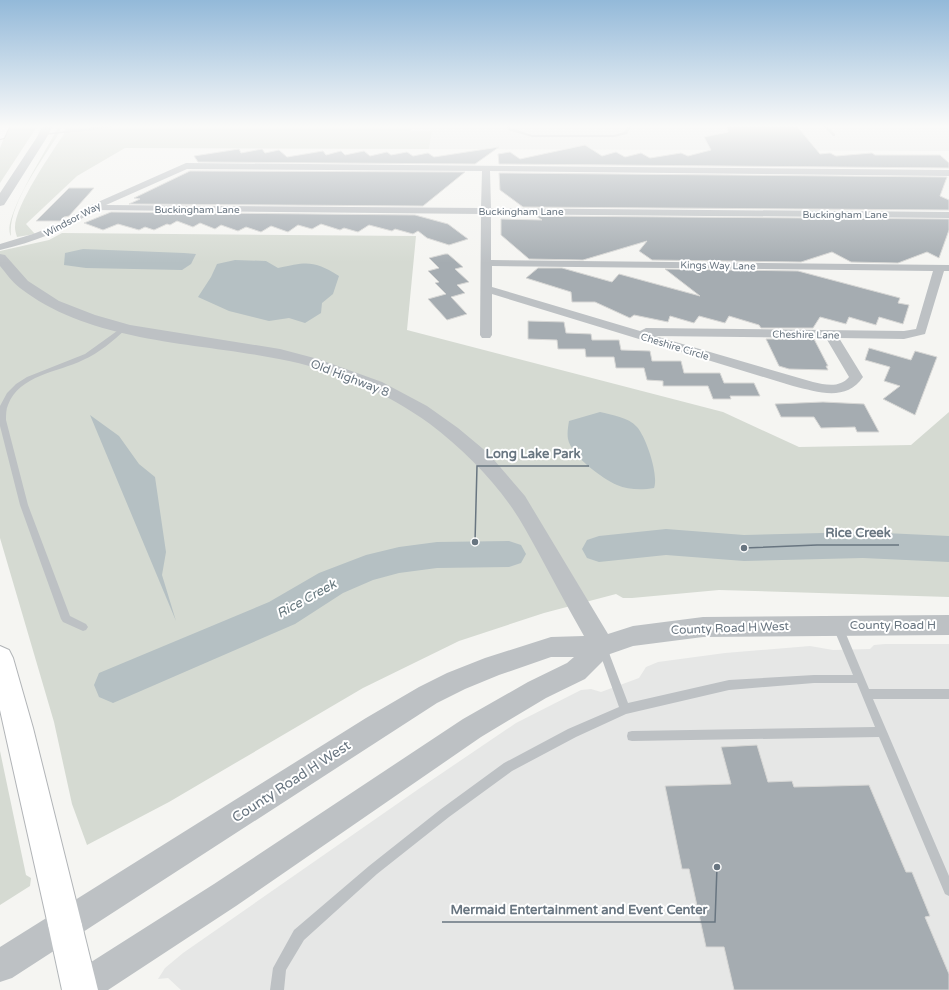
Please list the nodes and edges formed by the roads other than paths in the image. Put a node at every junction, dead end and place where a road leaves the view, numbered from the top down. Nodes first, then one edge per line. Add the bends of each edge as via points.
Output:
1 (19, 171) edge
2 (174, 171) edge
3 (486, 171) edge
4 (856, 171) edge
5 (949, 172) edge
6 (0, 202) edge
7 (92, 208) junction
8 (486, 211) junction
9 (949, 215) edge
10 (0, 247) edge
11 (0, 258) edge
12 (486, 263) junction
13 (944, 268) edge
14 (486, 289) junction
15 (124, 328) junction
16 (626, 331) junction
17 (830, 334) junction
18 (486, 335) dead end
19 (837, 625) junction
20 (949, 625) edge
21 (82, 627) dead end
22 (602, 646) junction
23 (0, 658) edge
24 (860, 679) junction
25 (866, 694) junction
26 (949, 694) edge
27 (625, 709) junction
28 (882, 732) junction
29 (632, 736) dead end
30 (949, 890) edge
31 (65, 925) junction
32 (0, 966) edge
33 (79, 990) edge
34 (277, 990) edge

1 - 6 street
2 - 7 street, Windsor Way
3 - 8 street
4 - 5 street
7 - 8 street, Buckingham Lane
7 - 10 street, Windsor Way via 39,236
8 - 9 street, Buckingham Lane
8 - 12 street
11 - 15 street, Old Highway 8 via 22,284 48,301 77,314
12 - 13 street, Kings Way Lane
12 - 14 street
13 - 17 street, Cheshire Lane via 921,331 904,335
14 - 16 street, Cheshire Circle
14 - 18 street
15 - 21 lane via 89,355 20,384 10,394 2,411 2,420 24,505 66,619
15 - 22 street, Old Highway 8 via 310,361 386,391 443,425 488,465 518,502
16 - 17 street, Cheshire Lane
16 - 17 street, Cheshire Circle via 798,383 824,388 844,388 854,382 856,377
19 - 20 street, County Road H
19 - 22 street, County Road H West via 703,627 633,636
19 - 24 lane
22 - 27 lane
22 - 31 street, County Road H West via 551,647 449,684 375,727
22 - 33 street, County Road H West via 576,671 537,690 472,728
23 - 31 main road
24 - 25 lane
24 - 27 lane via 814,679 729,685
25 - 26 lane
25 - 28 lane
27 - 34 lane via 508,767 372,870 299,935 280,968
28 - 29 lane
28 - 30 lane
31 - 32 street, County Road H West
31 - 33 main road

